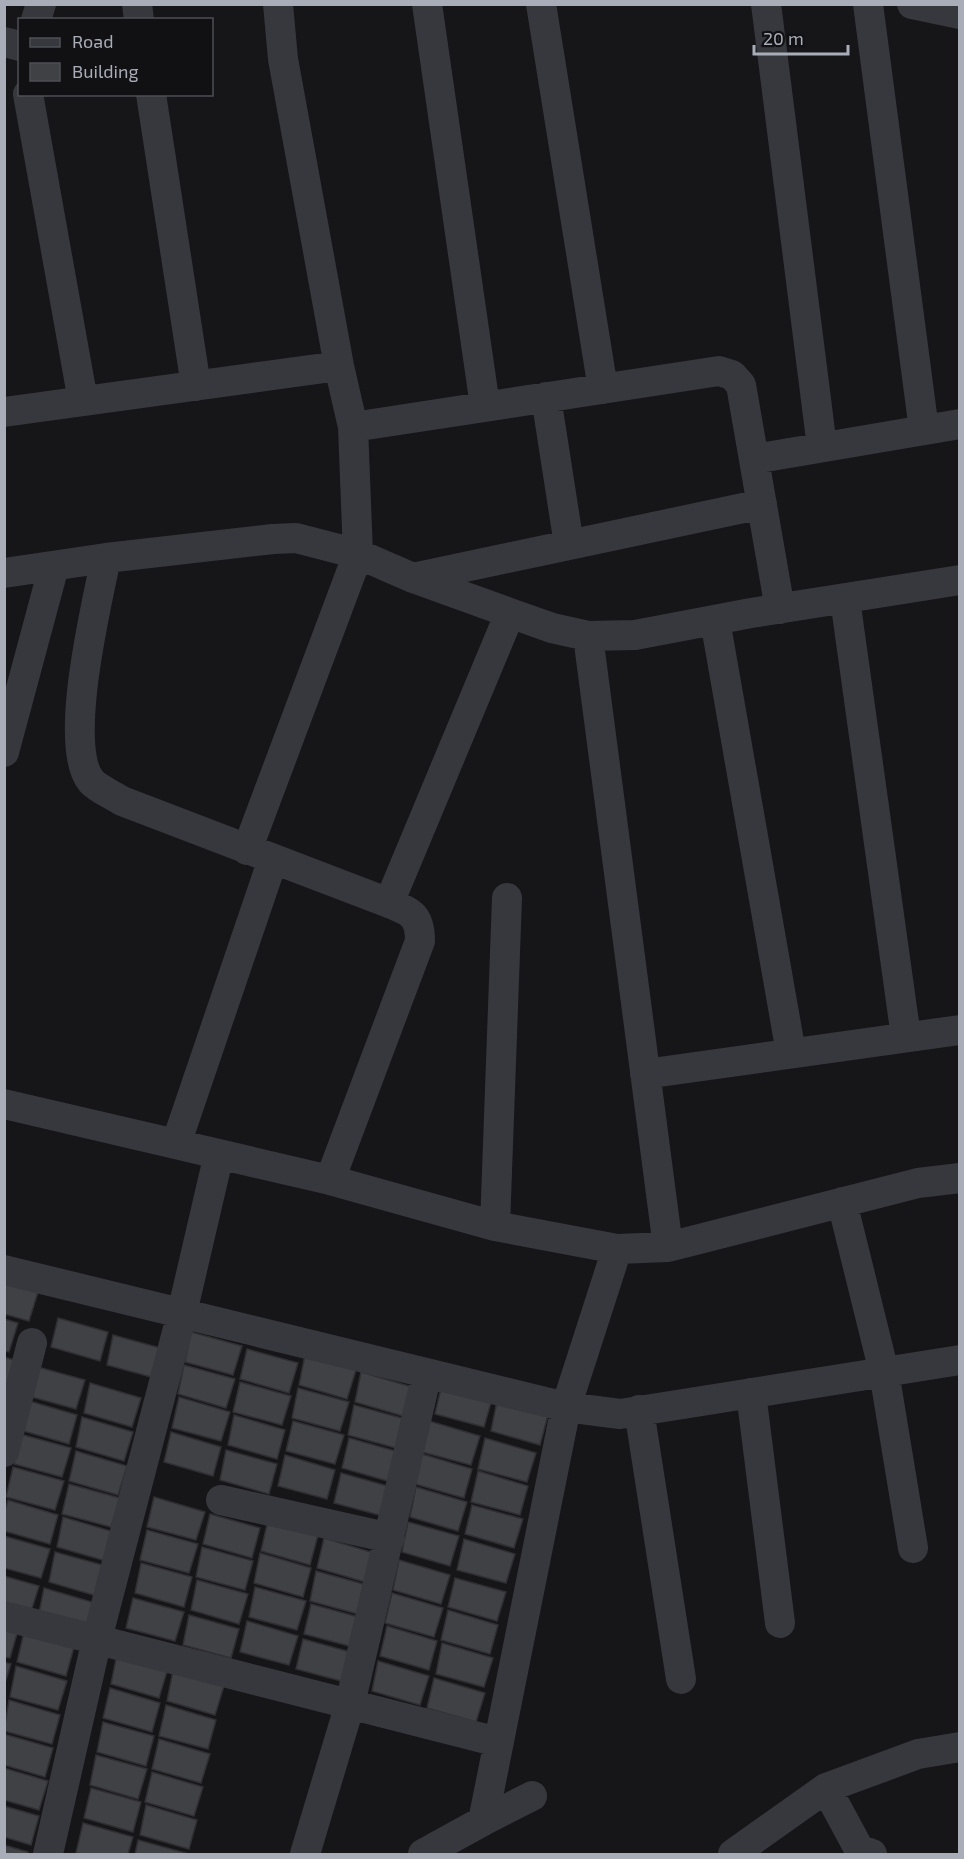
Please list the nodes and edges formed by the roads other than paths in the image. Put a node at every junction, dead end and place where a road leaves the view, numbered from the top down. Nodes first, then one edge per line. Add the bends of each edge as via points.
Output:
1 (278, 4) edge
2 (427, 4) edge
3 (542, 4) edge
4 (766, 4) edge
5 (868, 4) edge
6 (912, 4) edge
7 (960, 14) edge
8 (28, 96) edge
9 (151, 96) edge
10 (339, 366) junction
11 (196, 386) junction
12 (603, 388) junction
13 (546, 397) junction
14 (83, 402) junction
15 (485, 406) junction
16 (4, 412) edge
17 (960, 424) edge
18 (353, 427) junction
19 (924, 430) junction
20 (822, 447) junction
21 (754, 459) junction
22 (762, 504) junction
23 (569, 545) junction
24 (358, 554) junction
25 (106, 558) junction
26 (54, 566) junction
27 (4, 573) edge
28 (413, 578) junction
29 (960, 580) edge
30 (845, 599) junction
31 (780, 609) junction
32 (510, 613) junction
33 (715, 620) junction
34 (588, 636) junction
35 (4, 752) edge
36 (260, 855) junction
37 (507, 898) dead end
38 (389, 903) junction
39 (960, 1030) edge
40 (906, 1037) junction
41 (791, 1053) junction
42 (645, 1074) junction
43 (4, 1104) edge
44 (176, 1143) junction
45 (219, 1154) junction
46 (960, 1178) edge
47 (330, 1180) junction
48 (842, 1203) junction
49 (495, 1226) junction
50 (668, 1247) junction
51 (617, 1249) junction
52 (4, 1270) edge
53 (182, 1313) junction
54 (32, 1343) dead end
55 (960, 1360) edge
56 (884, 1372) junction
57 (427, 1373) junction
58 (751, 1393) junction
59 (566, 1407) junction
60 (639, 1410) junction
61 (4, 1452) edge
62 (221, 1500) dead end
63 (390, 1538) junction
64 (913, 1548) dead end
65 (4, 1616) edge
66 (780, 1623) dead end
67 (97, 1639) junction
68 (681, 1678) dead end
69 (350, 1704) junction
70 (498, 1742) junction
71 (960, 1747) edge
72 (826, 1788) junction
73 (532, 1796) dead end
74 (483, 1821) junction
75 (48, 1854) edge
76 (305, 1854) edge
77 (423, 1854) edge
78 (733, 1854) edge
79 (872, 1854) edge

1 - 10 street via 283,59
2 - 15 street
3 - 12 street
4 - 20 street
5 - 19 street
6 - 7 street
8 - 14 street
9 - 11 street
10 - 11 street
10 - 18 street
11 - 14 street
12 - 13 street
12 - 21 street via 719,370 732,375 741,385
13 - 15 street
13 - 23 street
14 - 16 street
15 - 18 street
17 - 19 street
18 - 24 street
19 - 20 street
20 - 21 street
21 - 22 street
22 - 23 street
22 - 31 street
23 - 28 street
24 - 25 street via 296,538
24 - 28 street
24 - 36 street
25 - 26 street
25 - 36 street via 82,687 79,734 82,764 91,782 122,801
26 - 27 street
26 - 35 street
28 - 32 street
29 - 30 street
30 - 31 street
30 - 40 street
31 - 33 street
32 - 34 street
32 - 38 street
33 - 34 street via 634,635
33 - 41 street
34 - 42 street
36 - 38 street
36 - 44 street
37 - 49 street
38 - 47 street via 412,913 420,927 420,941
39 - 40 street
40 - 41 street
41 - 42 street
42 - 50 street
43 - 44 street
44 - 45 street
45 - 47 street
45 - 53 street
46 - 48 street via 918,1183
47 - 49 street
48 - 50 street
48 - 56 street
49 - 51 street
50 - 51 street
51 - 59 street
52 - 53 street
53 - 57 street
53 - 67 street
54 - 61 street
55 - 56 street
56 - 58 street
56 - 64 street
57 - 59 street
57 - 63 street
58 - 60 street
58 - 66 street
59 - 60 street via 620,1414
59 - 70 street
60 - 68 street
62 - 63 street
63 - 69 street
65 - 67 street
67 - 69 street
67 - 75 street
69 - 70 street
69 - 76 street
70 - 74 street
71 - 72 street via 918,1754
72 - 78 street
72 - 79 street via 859,1849
73 - 74 street
74 - 77 street

